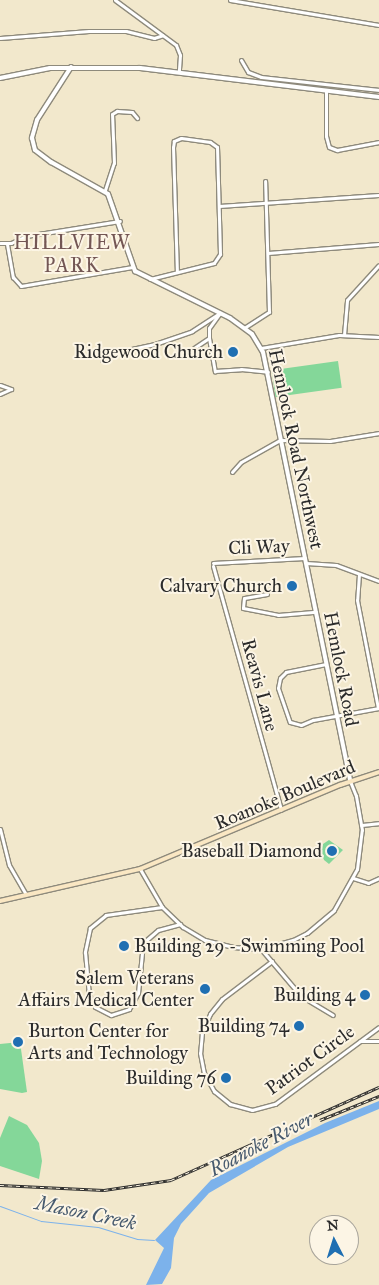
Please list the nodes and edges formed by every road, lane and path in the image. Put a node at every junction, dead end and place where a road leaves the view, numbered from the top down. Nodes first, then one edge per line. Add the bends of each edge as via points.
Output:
1 (115, 0) edge
2 (230, 0) edge
3 (379, 25) edge
4 (163, 35) junction
5 (0, 38) edge
6 (241, 60) dead end
7 (71, 67) junction
8 (179, 71) junction
9 (0, 78) edge
10 (379, 90) edge
11 (326, 91) junction
12 (379, 97) edge
13 (136, 118) dead end
14 (379, 142) edge
15 (265, 181) dead end
16 (105, 190) junction
17 (379, 195) edge
18 (266, 204) junction
19 (219, 206) junction
20 (120, 221) junction
21 (0, 243) edge
22 (7, 244) junction
23 (379, 244) edge
24 (268, 253) junction
25 (379, 265) edge
26 (132, 267) junction
27 (177, 271) junction
28 (149, 279) junction
29 (221, 312) junction
30 (244, 328) junction
31 (344, 335) junction
32 (379, 337) edge
33 (209, 338) junction
34 (194, 348) dead end
35 (261, 348) junction
36 (102, 360) dead end
37 (268, 372) junction
38 (0, 385) edge
39 (0, 394) edge
40 (379, 433) edge
41 (282, 440) junction
42 (232, 472) dead end
43 (306, 560) junction
44 (213, 564) joint
45 (360, 574) junction
46 (379, 582) edge
47 (267, 594) dead end
48 (316, 612) junction
49 (326, 664) junction
50 (379, 708) edge
51 (336, 715) junction
52 (379, 772) edge
53 (350, 781) junction
54 (282, 810) junction
55 (379, 823) edge
56 (361, 825) junction
57 (0, 829) edge
58 (140, 869) junction
59 (353, 878) junction
60 (379, 878) edge
61 (26, 895) junction
62 (0, 901) edge
63 (162, 907) junction
64 (180, 924) junction
65 (261, 949) junction
66 (272, 961) junction
67 (334, 1016) dead end
68 (379, 1028) edge
69 (360, 1041) junction
70 (379, 1041) edge

1 - 4 street
2 - 3 street
4 - 5 street via 154,38 126,31 89,31
4 - 8 street via 179,51
6 - 10 street via 248,72 261,77
7 - 8 street
7 - 9 street
7 - 16 street via 39,114 32,142 44,158
8 - 11 street
11 - 12 street
11 - 14 street via 329,147 337,150
13 - 16 street via 132,112 112,114 114,163
15 - 18 street
16 - 20 street
17 - 18 street
18 - 19 street
18 - 24 street
19 - 27 street via 218,260
19 - 27 street via 217,146 178,138 173,144
20 - 22 street via 26,236
20 - 26 street
21 - 22 street
22 - 26 street via 13,277 21,286
23 - 24 street
24 - 30 street via 270,312
25 - 31 street via 347,300
26 - 28 street, Hemlock Road Northwest
27 - 28 street
28 - 29 street, Hemlock Road Northwest
29 - 30 street, Hemlock Road Northwest
29 - 33 street via 209,328
29 - 36 street via 192,331 155,344 113,353
30 - 35 street, Hemlock Road Northwest
31 - 32 street
31 - 35 street
33 - 34 street
33 - 37 street via 215,371 241,368
35 - 37 street, Hemlock Road Northwest
37 - 41 street, Hemlock Road Northwest
38 - 39 street via 11,389
40 - 41 street via 330,441
41 - 42 street via 241,462
41 - 43 street, Hemlock Road Northwest
43 - 44 street, Cli Way
43 - 45 street, Cli Way via 336,565
43 - 48 street, Hemlock Road
44 - 54 street, Reavis Lane
45 - 46 street, Cli Way
45 - 50 street via 357,600
47 - 48 street via 244,598 242,608 278,615
48 - 49 street, Hemlock Road
49 - 51 street, Hemlock Road
49 - 51 street via 286,672 278,686 287,718 293,724 302,725
50 - 51 street
51 - 53 street, Hemlock Road
52 - 53 main road, Roanoke Boulevard
53 - 54 main road, Roanoke Boulevard
53 - 56 street
54 - 58 main road, Roanoke Boulevard
55 - 56 street
56 - 59 street via 360,852
57 - 61 street via 9,865
58 - 61 main road, Roanoke Boulevard
58 - 63 street
59 - 60 street via 371,883
59 - 65 street via 334,910 307,933
61 - 62 main road, Roanoke Boulevard
63 - 64 street
63 - 64 street via 106,915 90,928 85,952 89,994 95,1007 111,1015 129,1009 138,993 143,943 158,930
64 - 65 street via 193,934 218,944
65 - 66 street
66 - 67 street via 300,996
66 - 69 street, Patriot Circle via 222,999 204,1024 201,1061 207,1080 219,1097 240,1108 270,1107
68 - 69 street, Patriot Circle
69 - 70 street

